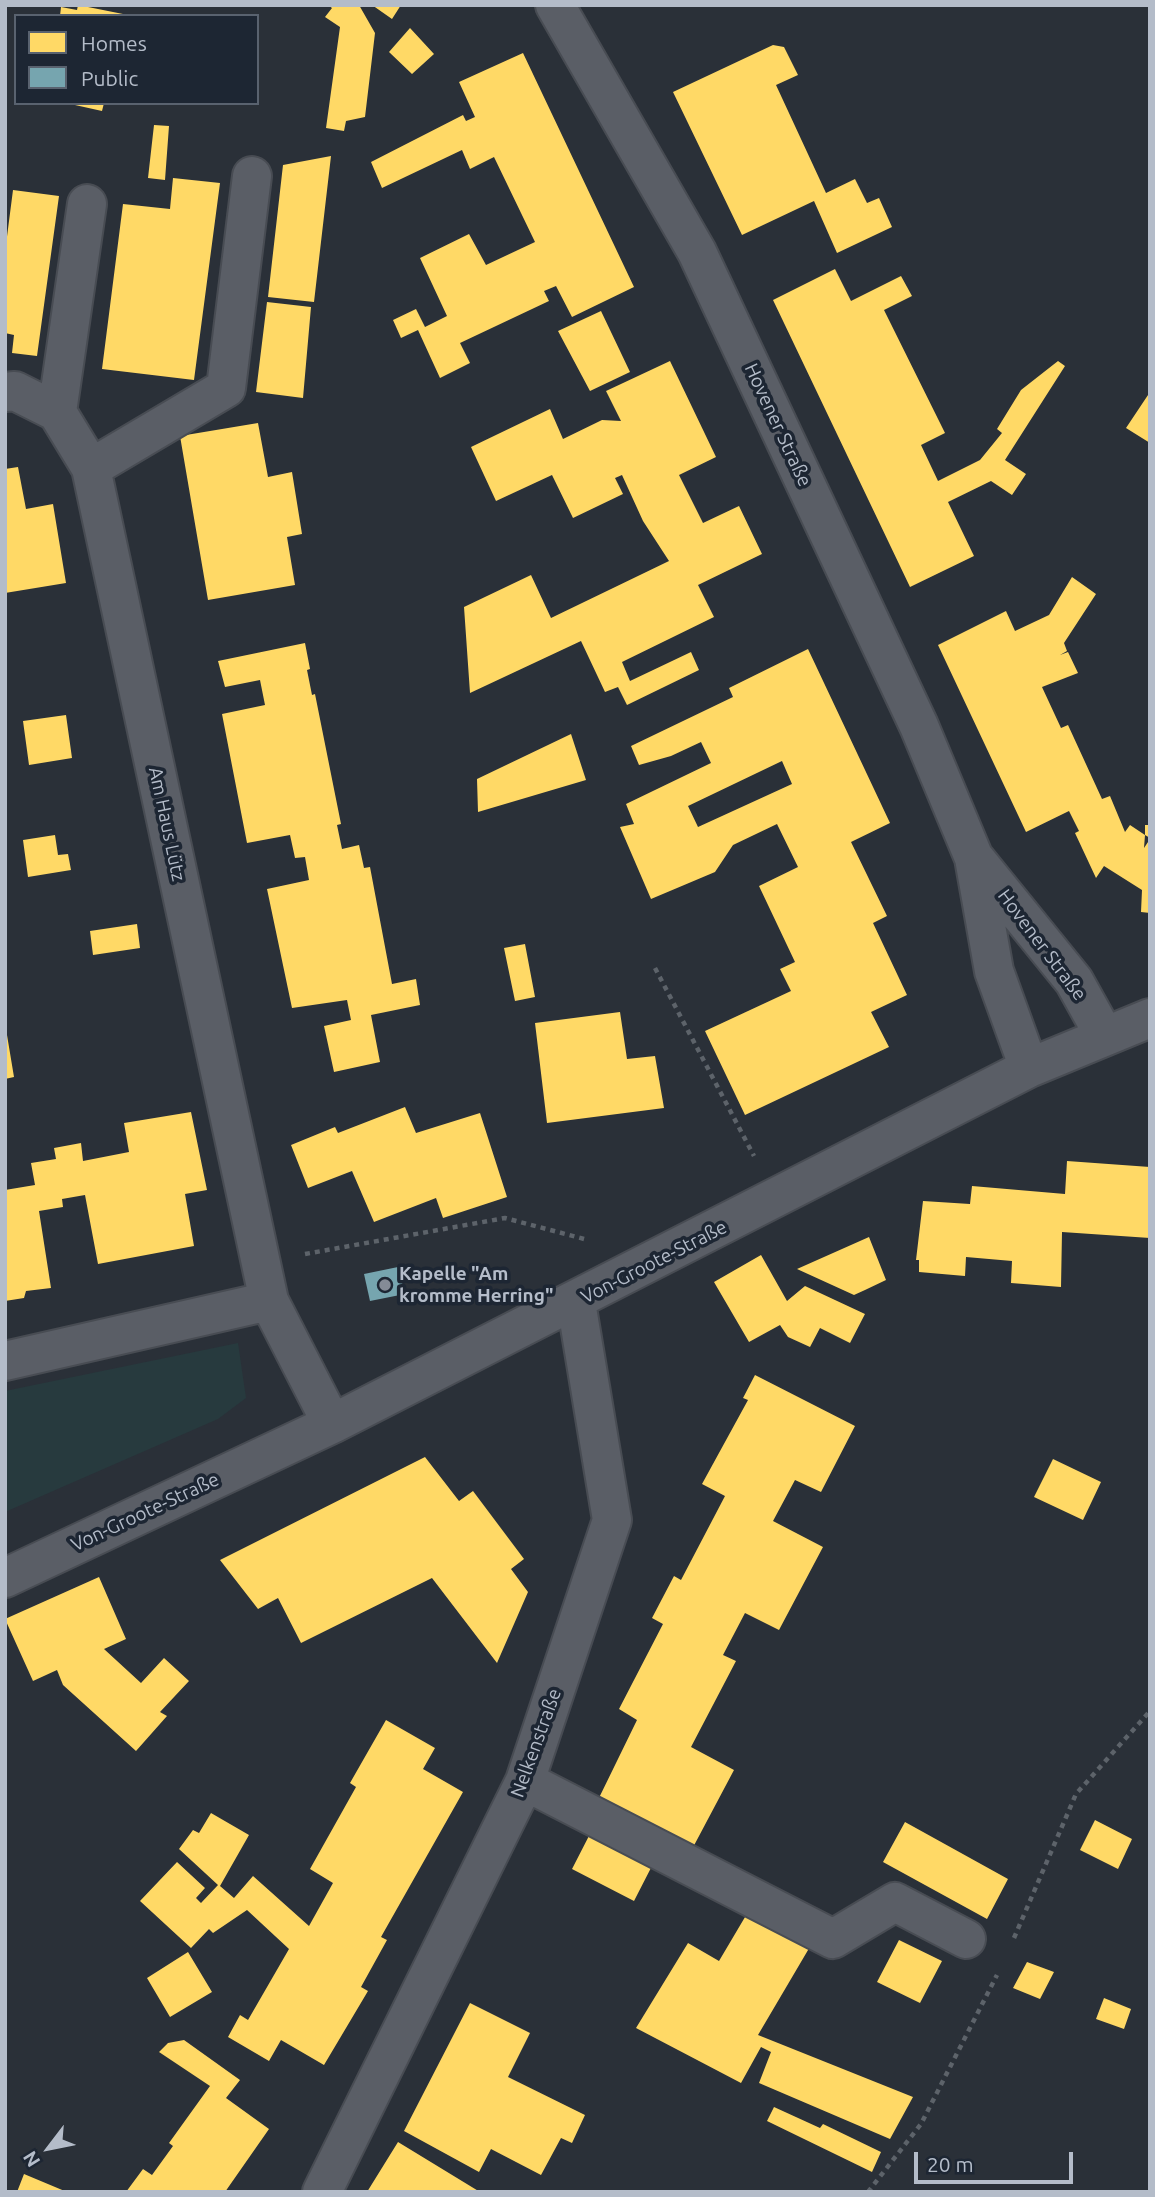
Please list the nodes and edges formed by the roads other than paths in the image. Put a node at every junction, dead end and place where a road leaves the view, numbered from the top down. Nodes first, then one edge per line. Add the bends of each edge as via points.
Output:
1 (555, 5) edge
2 (252, 176) dead end
3 (88, 204) dead end
4 (5, 392) edge
5 (57, 412) junction
6 (91, 468) junction
7 (974, 858) junction
8 (1150, 1018) edge
9 (1104, 1035) junction
10 (1030, 1068) junction
11 (269, 1301) junction
12 (576, 1302) junction
13 (5, 1361) edge
14 (332, 1424) junction
15 (5, 1578) edge
16 (526, 1782) junction
17 (966, 1939) dead end
18 (322, 2192) edge

1 - 7 street, Hovener Straße via 697,252 919,726
2 - 6 street via 226,388
3 - 5 street
4 - 5 street via 15,391
5 - 6 street, Am Haus Lütz
6 - 11 street, Am Haus Lütz
7 - 9 street, Hovener Straße via 1074,981
7 - 10 street, Hovener Straße via 993,971
8 - 9 street, Von-Groote-Straße
9 - 10 street, Von-Groote-Straße
10 - 12 street, Von-Groote-Straße
11 - 13 street
11 - 14 street, Am Haus Lütz
12 - 14 street, Von-Groote-Straße
12 - 16 street, Nelkenstraße via 612,1520
14 - 15 street, Von-Groote-Straße
16 - 17 street via 833,1939 895,1902
16 - 18 street, Nelkenstraße

